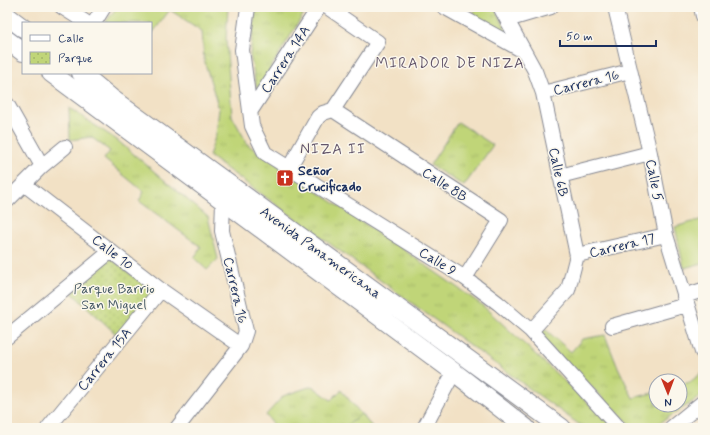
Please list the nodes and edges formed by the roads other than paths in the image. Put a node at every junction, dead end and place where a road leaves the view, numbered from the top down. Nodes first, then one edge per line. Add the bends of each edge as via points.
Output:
1 (62, 7) edge
2 (104, 7) edge
3 (248, 7) edge
4 (319, 7) edge
5 (326, 7) edge
6 (444, 7) edge
7 (500, 7) edge
8 (552, 7) edge
9 (615, 7) edge
10 (701, 7) edge
11 (7, 16) edge
12 (703, 16) edge
13 (507, 20) junction
14 (85, 22) edge
15 (95, 22) edge
16 (22, 27) edge
17 (7, 40) edge
18 (22, 51) edge
19 (524, 51) junction
20 (630, 71) junction
21 (52, 74) edge
22 (82, 74) edge
23 (543, 93) junction
24 (8, 106) edge
25 (333, 110) junction
26 (250, 112) junction
27 (66, 147) dead end
28 (650, 153) junction
29 (42, 166) junction
30 (288, 168) junction
31 (560, 176) junction
32 (25, 184) junction
33 (7, 201) edge
34 (223, 201) junction
35 (666, 235) junction
36 (111, 251) junction
37 (577, 255) junction
38 (465, 278) junction
39 (161, 290) junction
40 (703, 290) edge
41 (685, 300) junction
42 (612, 326) dead end
43 (531, 331) junction
44 (7, 337) edge
45 (241, 346) junction
46 (702, 352) dead end
47 (454, 372) junction
48 (703, 402) edge
49 (48, 428) edge
50 (177, 428) edge
51 (424, 428) edge
52 (526, 428) edge
53 (562, 428) edge
54 (619, 428) edge
55 (671, 428) edge

1 - 14 street
2 - 15 street
3 - 26 street, Calle 9 via 242,50
4 - 26 street, Carrera 14A
5 - 25 street via 378,42
6 - 19 street
7 - 13 street, Calle 6B
8 - 13 street
9 - 20 street, Calle 5
10 - 12 street
11 - 16 main road
13 - 19 street, Calle 6B
17 - 18 main road
19 - 23 street, Calle 6B
20 - 23 street, Carrera 16
20 - 28 street, Calle 5
21 - 34 main road, Avenida Panamericana
22 - 53 main road, Avenida Panamericana
23 - 31 street, Calle 6B
24 - 29 street
25 - 30 street via 318,117
25 - 38 street, Calle 8B via 501,220
26 - 30 street, Calle 9 via 252,126 265,153
27 - 29 street
28 - 31 street
28 - 35 street, Calle 5
29 - 32 street
30 - 38 street, Calle 9
31 - 37 street, Calle 6B
32 - 33 street
32 - 36 street, Calle 10
34 - 45 street, Carrera 16 via 222,230 246,331
34 - 47 main road, Avenida Panamericana
35 - 37 street, Carrera 17
35 - 41 street, Calle 5
36 - 39 street, Calle 10
36 - 44 street
37 - 43 street, Calle 6B via 568,290
38 - 43 street, Calle 9
39 - 45 street, Calle 10
39 - 49 street, Carrera 15A
40 - 41 street
41 - 42 street
41 - 46 street, Calle 5
43 - 54 street, Calle 9
45 - 50 street, Carrera 16
47 - 51 street
47 - 52 main road, Avenida Panamericana
48 - 55 street

